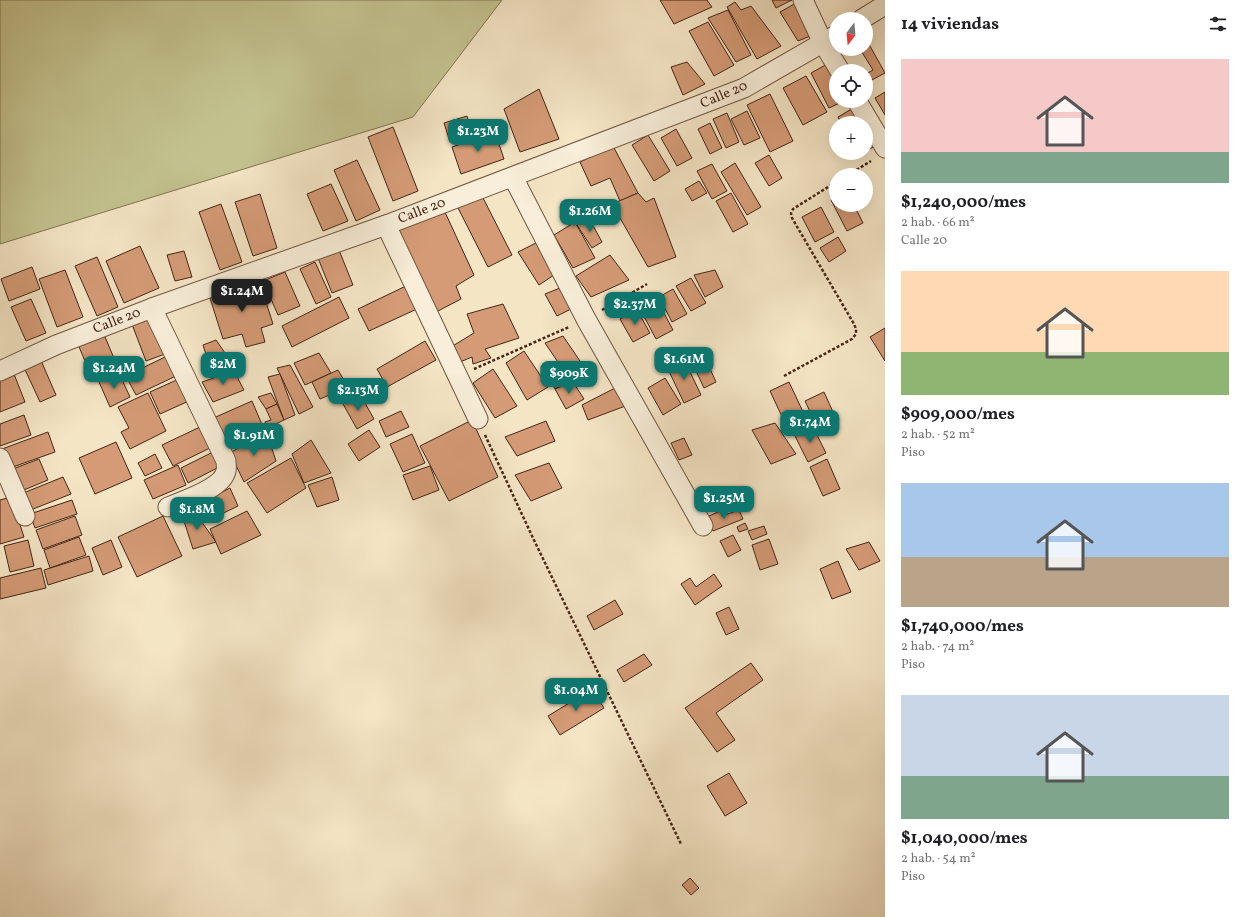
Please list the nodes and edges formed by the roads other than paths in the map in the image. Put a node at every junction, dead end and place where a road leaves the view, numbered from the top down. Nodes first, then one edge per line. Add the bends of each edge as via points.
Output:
1 (803, 0) edge
2 (885, 5) edge
3 (873, 12) edge
4 (829, 39) edge
5 (860, 108) edge
6 (879, 154) edge
7 (513, 177) junction
8 (386, 225) junction
9 (152, 308) junction
10 (0, 371) edge
11 (478, 419) road end
12 (0, 458) edge
13 (168, 507) dead end
14 (25, 516) dead end
15 (703, 526) dead end

1 - 4 street
2 - 3 street
4 - 7 street, Calle 20 via 744,88
5 - 6 street
7 - 8 street, Calle 20
7 - 15 street via 586,319
8 - 9 street, Calle 20
8 - 11 street
9 - 10 street, Calle 20 via 56,345
9 - 13 street via 226,461 222,479 212,488
12 - 14 street

